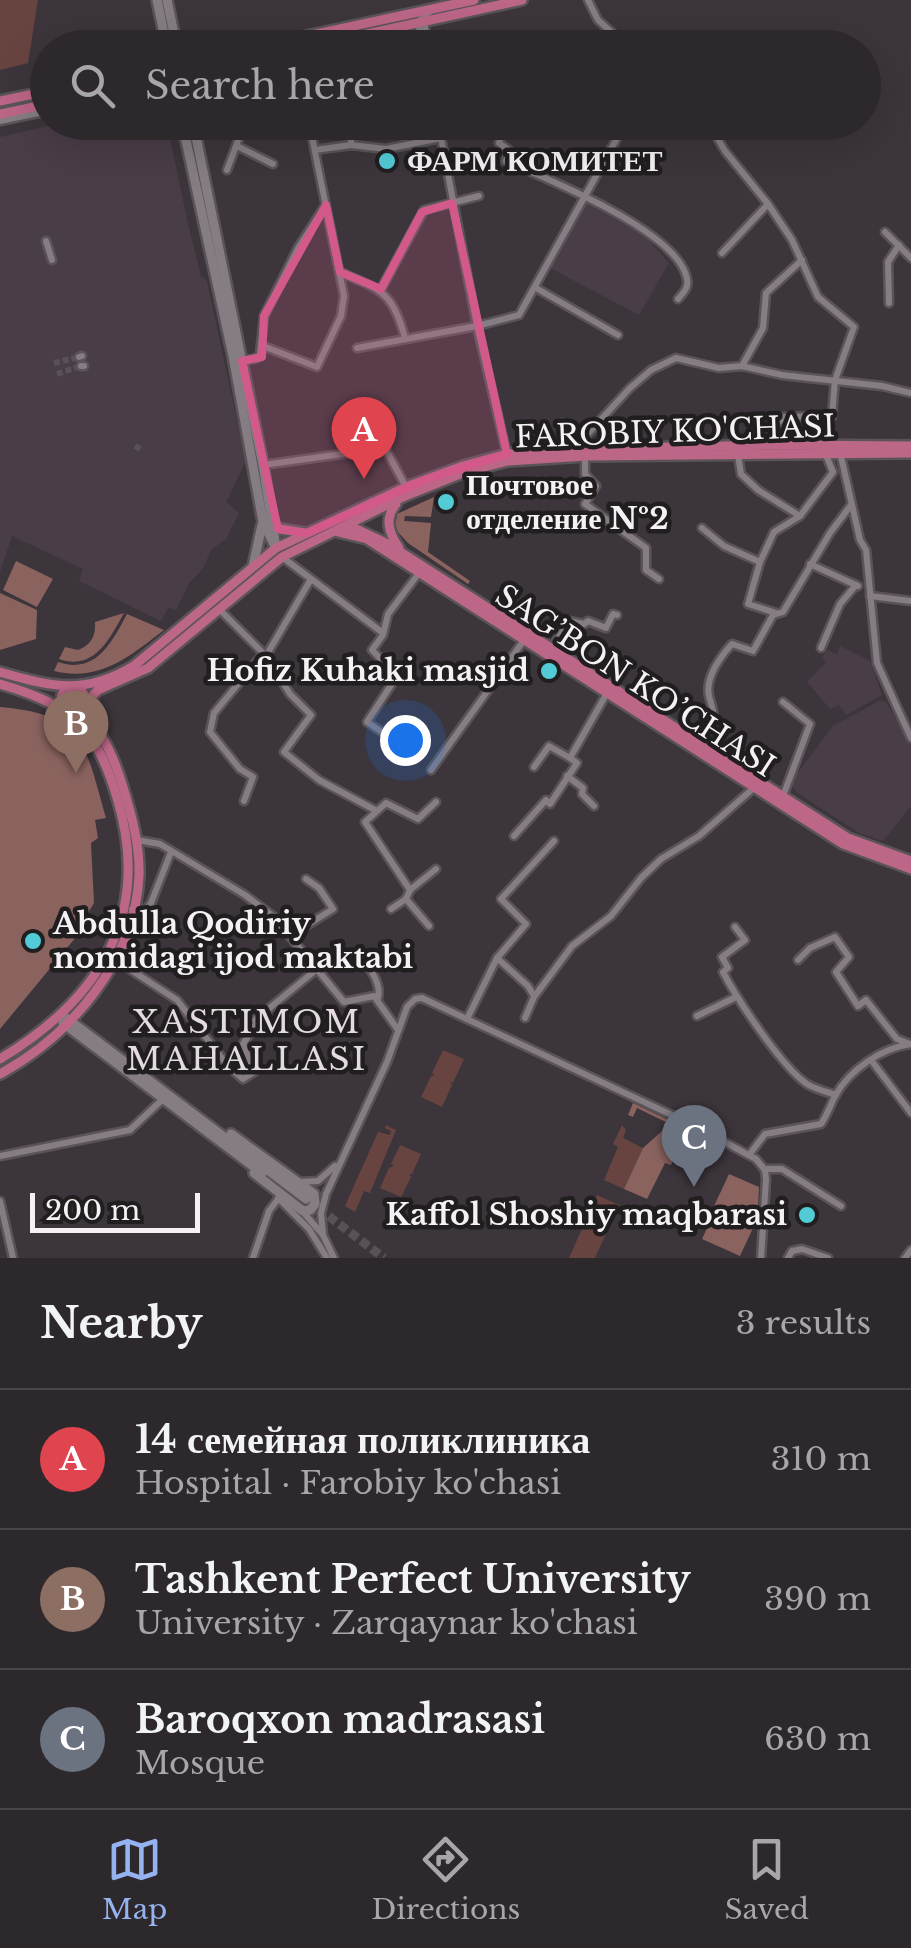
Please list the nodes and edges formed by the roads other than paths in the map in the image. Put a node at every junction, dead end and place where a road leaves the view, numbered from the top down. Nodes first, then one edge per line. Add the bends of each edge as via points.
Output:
1 (157, 0) edge
2 (166, 0) edge
3 (474, 0) edge
4 (522, 0) edge
5 (588, 0) edge
6 (415, 19) junction
7 (167, 30) edge
8 (170, 30) edge
9 (353, 30) edge
10 (373, 30) edge
11 (419, 30) edge
12 (609, 30) edge
13 (30, 95) edge
14 (0, 102) edge
15 (30, 110) edge
16 (30, 113) edge
17 (0, 117) edge
18 (17, 118) joint
19 (186, 140) edge
20 (197, 140) edge
21 (239, 140) edge
22 (313, 140) edge
23 (351, 140) edge
24 (430, 140) edge
25 (441, 140) edge
26 (500, 140) edge
27 (616, 140) edge
28 (719, 140) edge
29 (351, 145) junction
30 (237, 146) junction
31 (315, 150) junction
32 (273, 164) dead end
33 (227, 170) dead end
34 (479, 196) dead end
35 (585, 198) junction
36 (452, 203) junction
37 (768, 204) junction
38 (326, 205) junction
39 (885, 232) dead end
40 (46, 241) dead end
41 (899, 245) junction
42 (722, 253) dead end
43 (911, 258) edge
44 (52, 260) dead end
45 (802, 260) junction
46 (340, 272) junction
47 (536, 288) junction
48 (381, 290) junction
49 (678, 300) dead end
50 (889, 303) dead end
51 (477, 326) junction
52 (618, 335) dead end
53 (405, 338) junction
54 (263, 346) junction
55 (358, 348) dead end
56 (242, 361) junction
57 (742, 366) junction
58 (835, 380) junction
59 (911, 393) edge
60 (779, 422) dead end
61 (562, 423) dead end
62 (911, 450) edge
63 (579, 452) junction
64 (824, 452) junction
65 (840, 452) junction
66 (738, 454) junction
67 (508, 458) junction
68 (268, 465) junction
69 (404, 487) junction
70 (851, 505) junction
71 (800, 516) junction
72 (262, 522) junction
73 (348, 525) junction
74 (335, 527) junction
75 (274, 528) junction
76 (702, 528) dead end
77 (307, 532) junction
78 (404, 554) junction
79 (277, 556) junction
80 (760, 562) junction
81 (810, 564) junction
82 (253, 566) junction
83 (419, 572) junction
84 (659, 578) dead end
85 (310, 580) junction
86 (856, 585) junction
87 (869, 593) junction
88 (911, 601) edge
89 (218, 608) junction
90 (777, 613) junction
91 (617, 615) dead end
92 (383, 633) junction
93 (524, 640) junction
94 (552, 648) junction
95 (821, 648) dead end
96 (264, 655) junction
97 (0, 672) edge
98 (0, 684) edge
99 (73, 688) junction
100 (607, 693) junction
101 (783, 702) dead end
102 (85, 704) junction
103 (65, 710) junction
104 (388, 736) dead end
105 (911, 738) edge
106 (701, 747) junction
107 (570, 758) junction
108 (534, 766) dead end
109 (431, 770) dead end
110 (568, 776) junction
111 (757, 784) junction
112 (244, 801) dead end
113 (436, 802) dead end
114 (787, 802) junction
115 (594, 806) dead end
116 (375, 810) junction
117 (514, 836) dead end
118 (136, 840) junction
119 (554, 841) dead end
120 (171, 852) junction
121 (911, 861) edge
122 (436, 869) dead end
123 (911, 869) edge
124 (306, 880) dead end
125 (410, 890) junction
126 (406, 899) junction
127 (130, 908) junction
128 (391, 910) dead end
129 (429, 926) dead end
130 (735, 928) dead end
131 (291, 935) junction
132 (361, 956) dead end
133 (496, 958) junction
134 (114, 960) junction
135 (798, 960) dead end
136 (317, 969) junction
137 (736, 996) junction
138 (534, 997) junction
139 (378, 998) junction
140 (59, 1016) junction
141 (697, 1016) dead end
142 (525, 1018) dead end
143 (467, 1019) junction
144 (69, 1024) junction
145 (398, 1030) junction
146 (911, 1044) edge
147 (0, 1059) edge
148 (871, 1060) junction
149 (0, 1074) edge
150 (836, 1095) junction
151 (165, 1096) junction
152 (911, 1113) edge
153 (198, 1120) junction
154 (0, 1156) edge
155 (749, 1156) junction
156 (343, 1158) junction
157 (764, 1169) junction
158 (297, 1182) junction
159 (280, 1196) junction
160 (0, 1201) edge
161 (304, 1204) junction
162 (841, 1206) dead end
163 (324, 1235) junction
164 (911, 1250) edge
165 (13, 1258) edge
166 (253, 1258) edge
167 (326, 1258) edge
168 (334, 1258) edge
169 (761, 1258) edge
170 (788, 1258) edge
171 (828, 1258) edge
172 (905, 1258) edge

1 - 7 main road
2 - 8 main road
3 - 6 main road
4 - 6 main road
5 - 12 street
6 - 9 main road
6 - 10 main road
6 - 11 street
13 - 14 main road
15 - 17 main road
16 - 18 main road
17 - 18 street
19 - 72 main road
20 - 56 main road
21 - 30 street
22 - 31 street
23 - 29 street
24 - 29 street via 386,148
25 - 36 street
26 - 35 street via 509,150 506,162
27 - 35 street
28 - 37 street
29 - 31 street
30 - 32 street
30 - 33 street
31 - 38 street
34 - 36 street
35 - 47 street
35 - 49 street via 631,220 666,248 687,278
36 - 48 street via 422,212
36 - 51 street
37 - 42 street
37 - 45 street
38 - 46 street
38 - 54 street via 264,316
39 - 41 street
40 - 44 street
41 - 43 street
41 - 50 street via 888,262
45 - 57 street via 766,293 763,328
45 - 58 street via 818,297 854,327
46 - 48 street
46 - 54 street via 344,306 317,367
47 - 51 street via 519,314
47 - 52 street
48 - 53 street via 393,301
51 - 53 street
51 - 67 street
53 - 55 street
54 - 56 street via 258,358
56 - 68 main road
57 - 58 street, FAROBIY KO'CHASI
57 - 63 street, FAROBIY KO'CHASI via 676,358 651,370 589,432
58 - 59 street, FAROBIY KO'CHASI
58 - 60 street via 832,416
61 - 63 street
62 - 63 main road, FAROBIY KO'CHASI via 775,445
62 - 65 main road, FAROBIY KO'CHASI
63 - 66 main road, FAROBIY KO'CHASI
63 - 67 main road, FAROBIY KO'CHASI
63 - 84 street via 596,486 586,504 646,548 646,570
64 - 65 main road, FAROBIY KO'CHASI
64 - 66 main road, FAROBIY KO'CHASI
64 - 71 street via 835,470
65 - 70 street
66 - 71 street via 740,474
67 - 69 main road, FAROBIY KO'CHASI
68 - 69 street via 385,448
68 - 75 main road
69 - 73 main road, FAROBIY KO'CHASI
69 - 74 main road, FAROBIY KO'CHASI
69 - 78 main road via 388,521
70 - 81 street
70 - 87 street via 866,550
71 - 80 street via 774,532
72 - 79 main road
72 - 82 main road
73 - 74 main road, FAROBIY KO'CHASI
73 - 78 main road, SAG’BON KO’CHASI
74 - 77 main road
74 - 79 main road
74 - 83 main road, SAG’BON KO’CHASI
75 - 77 main road
75 - 79 main road
76 - 80 street
77 - 79 main road
78 - 94 main road, SAG’BON KO’CHASI
79 - 82 main road
79 - 85 street
79 - 89 main road
80 - 90 street via 748,604
81 - 86 street
81 - 90 street
82 - 99 main road via 135,665
83 - 92 street via 388,614
83 - 93 main road, SAG’BON KO’CHASI
85 - 92 street
85 - 96 street
86 - 87 street
86 - 95 street
87 - 88 street
87 - 105 street via 877,663
89 - 96 street
89 - 102 main road via 144,672 96,692
90 - 106 street via 753,650 732,644 715,668 708,695 713,719
91 - 94 street via 606,628 569,620
92 - 104 street via 372,651 397,676 367,722
93 - 100 main road, SAG’BON KO’CHASI
93 - 109 street
94 - 106 main road, SAG’BON KO’CHASI
96 - 112 street via 214,713 210,732 253,776
96 - 116 street via 311,714 284,752 318,780
97 - 99 main road
98 - 103 main road
99 - 102 main road
99 - 103 main road via 62,696
100 - 106 main road, SAG’BON KO’CHASI
100 - 107 street
101 - 114 street via 810,724
102 - 103 main road via 77,712
102 - 118 main road via 118,771
103 - 127 main road via 94,741 117,795 129,846
106 - 111 main road, SAG’BON KO’CHASI
107 - 108 street via 549,746
107 - 110 street via 576,762
110 - 115 street
110 - 117 street via 550,804 546,800
111 - 114 main road, SAG’BON KO’CHASI
111 - 138 street via 650,870 611,916 572,946
113 - 116 street via 418,819 386,802
114 - 121 main road, SAG’BON KO’CHASI via 848,838
114 - 123 main road, SAG’BON KO’CHASI via 843,844
116 - 125 street via 364,822
118 - 120 street
118 - 127 main road via 139,870
119 - 133 street via 502,899 526,924
120 - 127 street via 151,903 144,912
120 - 131 street via 245,894
122 - 125 street
124 - 131 street via 333,909
125 - 126 street
126 - 128 street
126 - 129 street
127 - 134 main road
127 - 140 main road via 98,968
130 - 137 street via 746,940 722,957
131 - 136 street
132 - 139 street
133 - 138 street
133 - 143 street
134 - 136 street via 177,1000 243,1079 254,1072 243,1044 255,1020
134 - 144 main road
135 - 146 street via 835,937 848,957 836,972 858,1006 866,1000 897,1039
136 - 139 street via 344,1002
137 - 141 street
137 - 150 street via 807,1084
138 - 142 street
139 - 145 street
140 - 144 main road
140 - 147 main road
143 - 145 street via 419,998 407,1007
143 - 155 street
144 - 149 main road
144 - 151 main road
145 - 156 street
146 - 148 street via 891,1046
148 - 150 street
148 - 152 street
150 - 155 street via 820,1124 765,1134
151 - 153 main road
151 - 154 street via 130,1130
153 - 158 main road via 231,1134
153 - 159 main road via 220,1149
153 - 161 main road
155 - 157 street
156 - 158 street via 312,1184
156 - 163 street via 323,1203
157 - 162 street via 782,1169
157 - 169 street
158 - 161 main road via 316,1198 312,1209
159 - 161 main road
159 - 166 street
159 - 167 street
160 - 165 street
161 - 163 street
163 - 168 street
164 - 172 street
170 - 171 street via 797,1249

